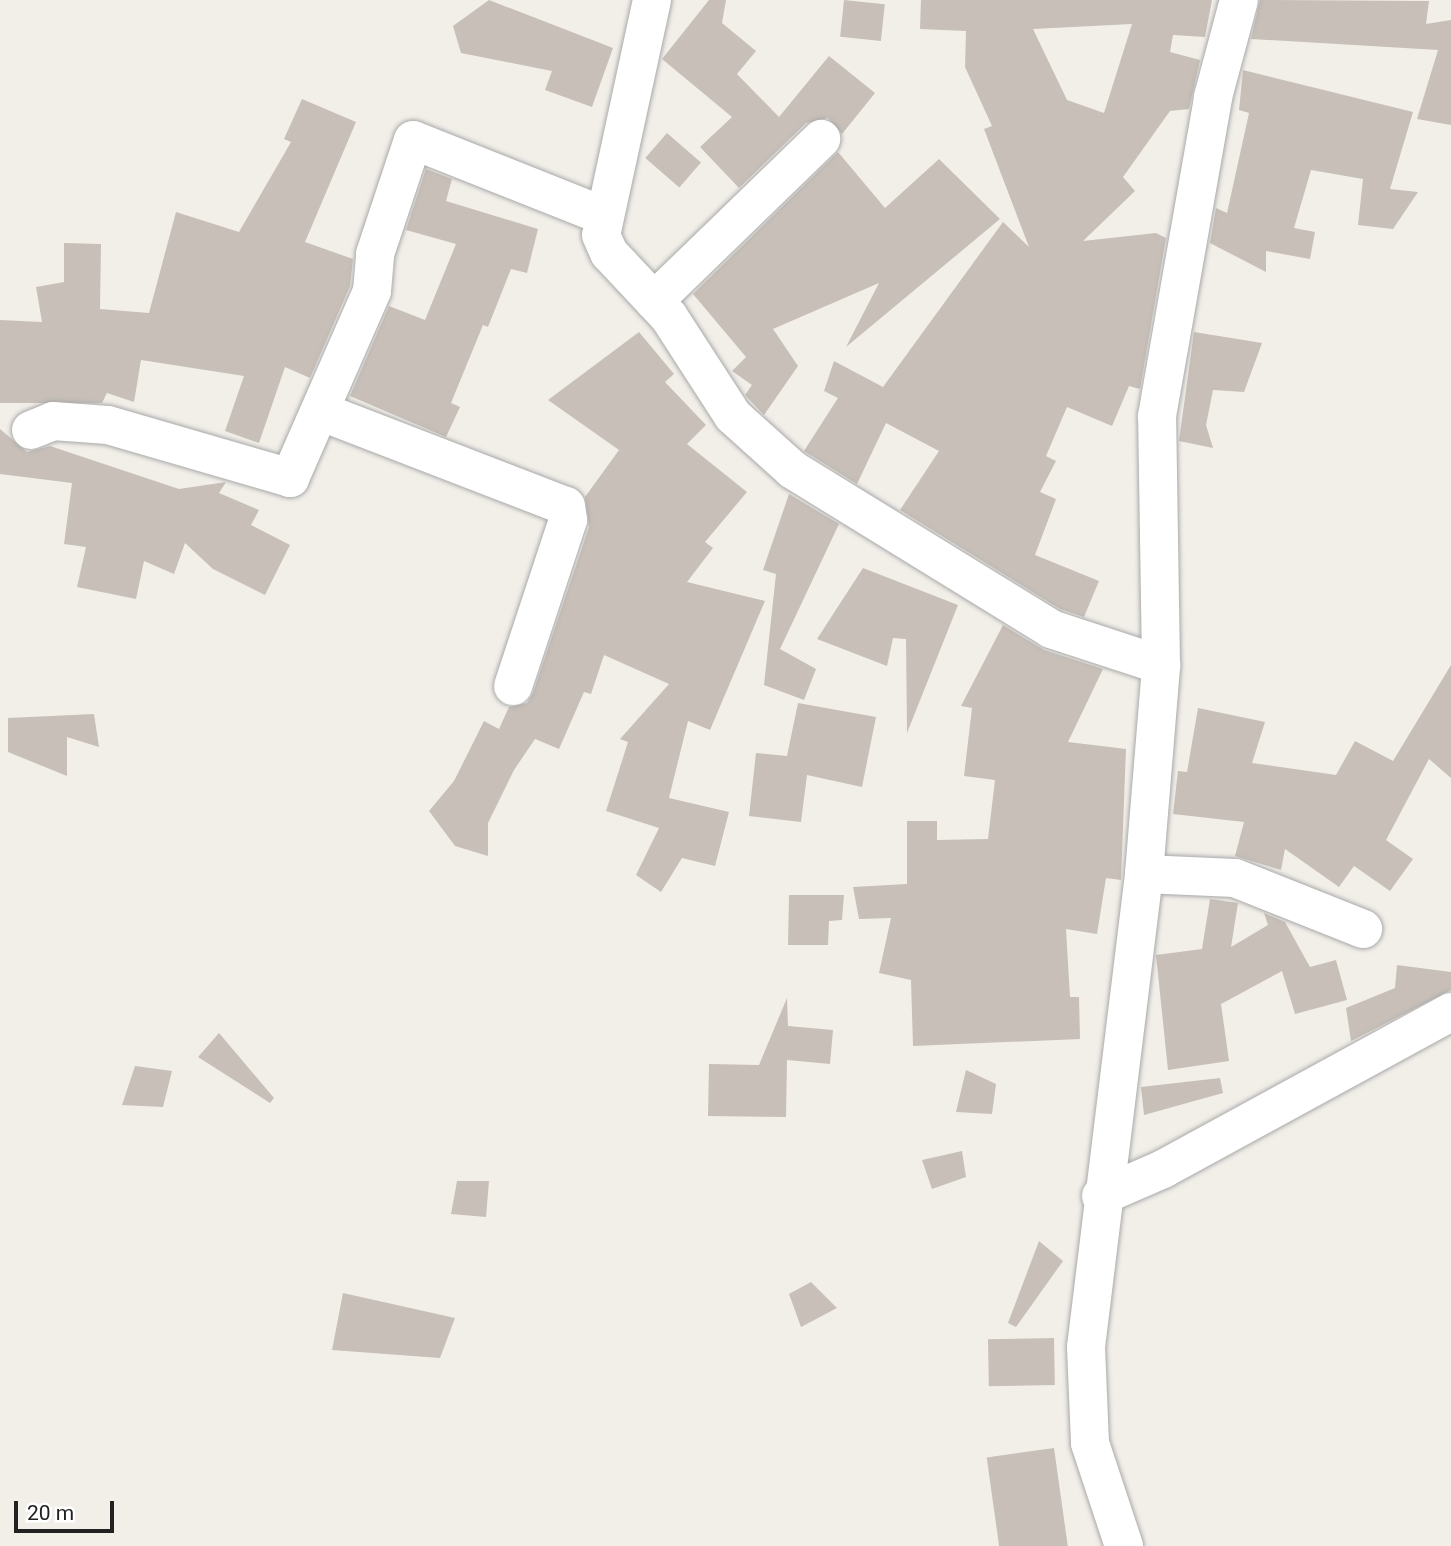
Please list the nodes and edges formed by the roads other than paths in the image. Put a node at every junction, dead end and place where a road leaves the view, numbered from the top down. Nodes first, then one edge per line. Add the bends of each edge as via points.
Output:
1 (652, 0) edge
2 (1239, 0) edge
3 (821, 139) dead end
4 (601, 215) junction
5 (654, 301) junction
6 (321, 412) junction
7 (31, 430) dead end
8 (1161, 665) junction
9 (513, 686) dead end
10 (1144, 874) junction
11 (1363, 929) dead end
12 (1451, 1012) edge
13 (1101, 1195) junction
14 (1124, 1546) edge

1 - 4 street
2 - 8 street via 1213,97 1157,416
3 - 5 street
4 - 5 street via 609,253
4 - 6 street via 413,140 375,254 372,291
5 - 8 street via 733,416 793,470 1052,629
6 - 7 street via 290,478 108,425 53,421
6 - 9 street via 566,506 568,520
8 - 10 street
10 - 11 street via 1235,878
10 - 13 street
12 - 13 street via 1163,1169
13 - 14 street via 1086,1347 1090,1443

